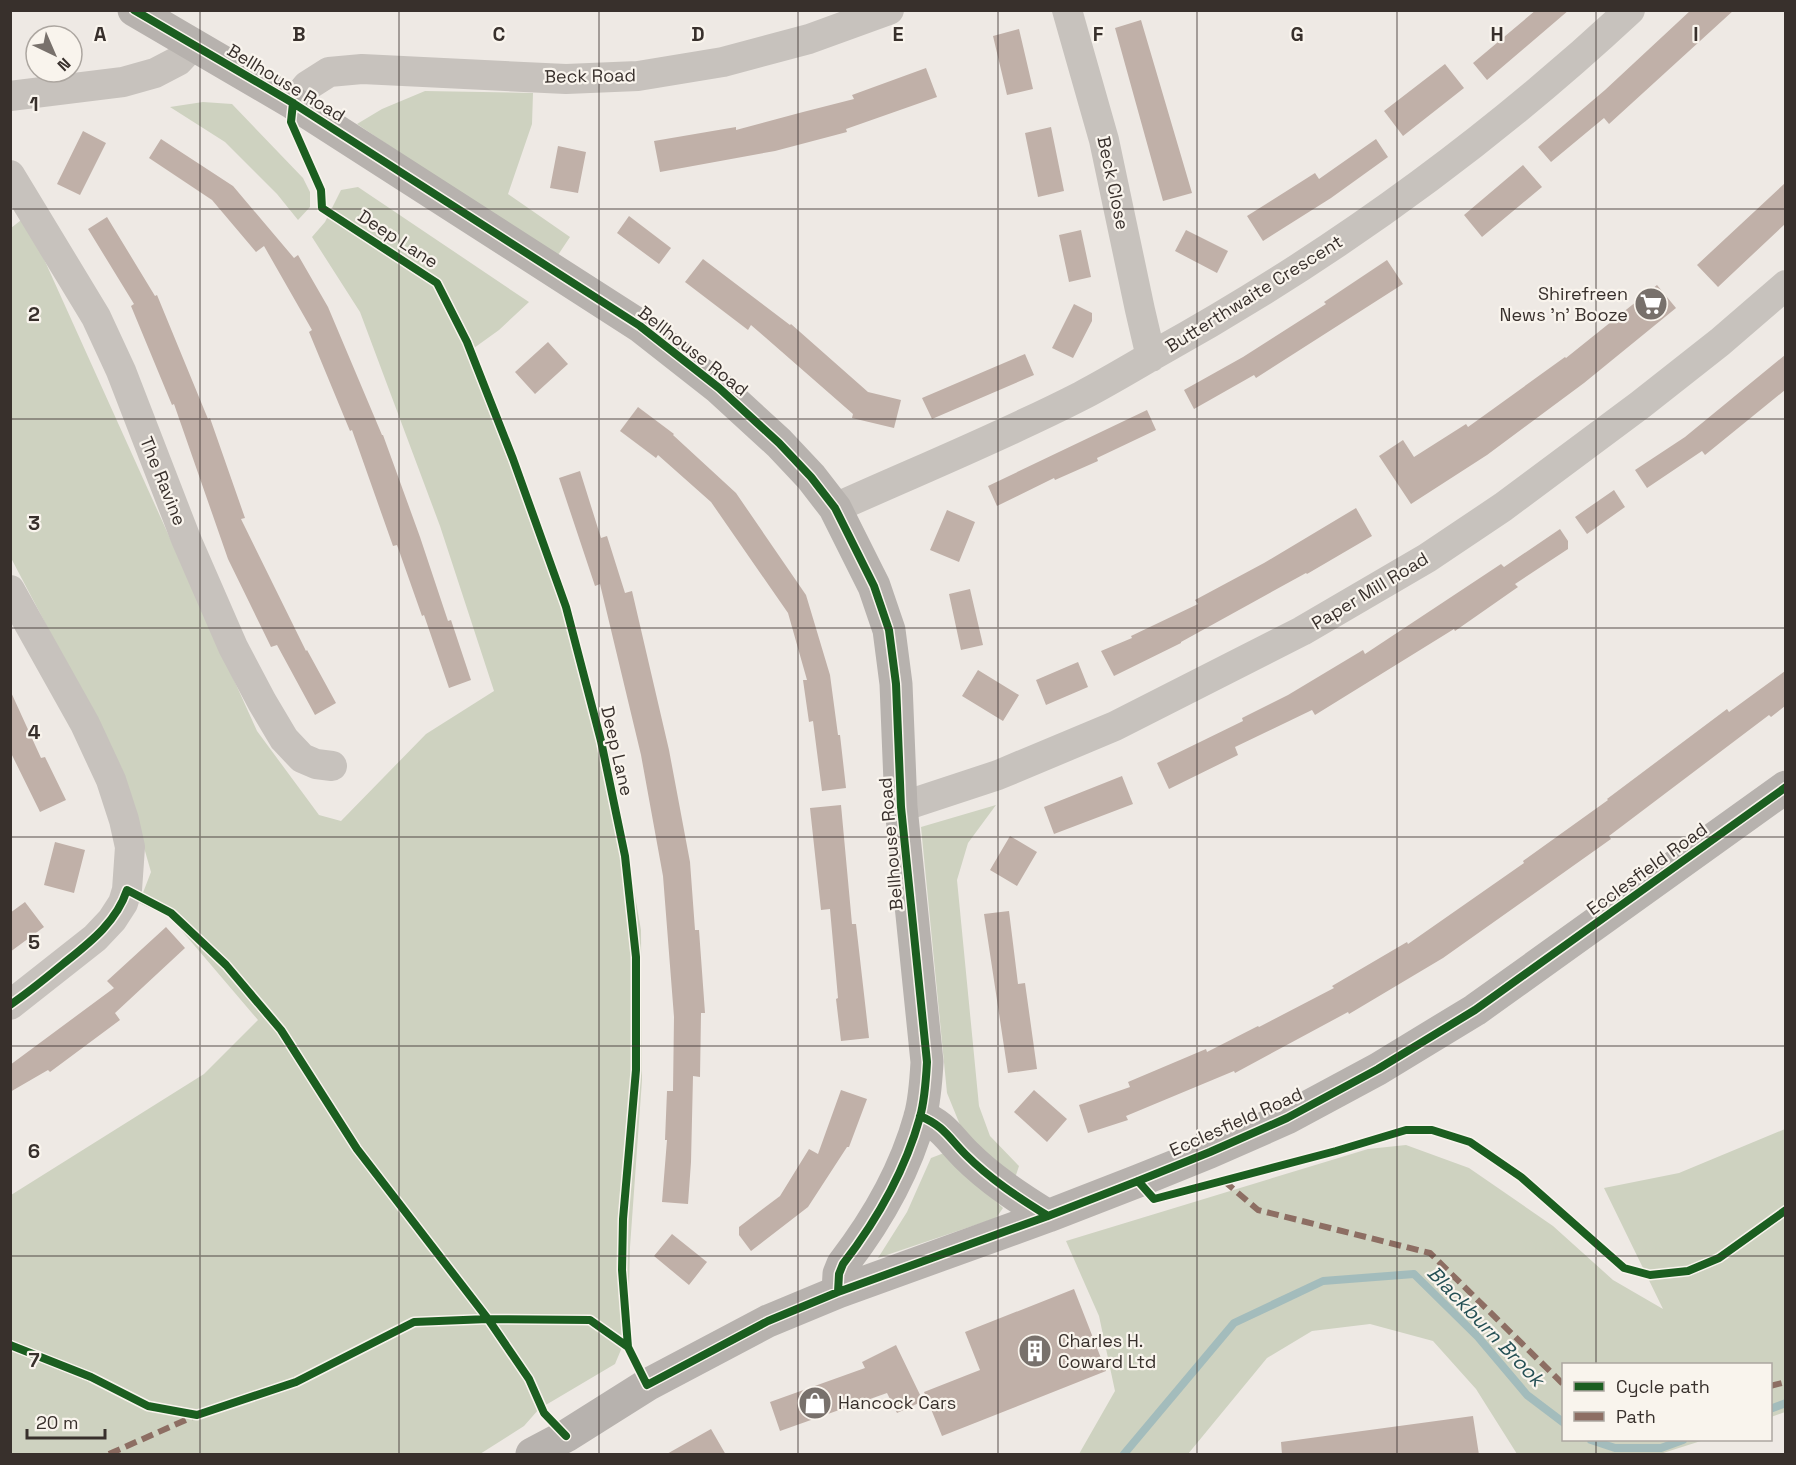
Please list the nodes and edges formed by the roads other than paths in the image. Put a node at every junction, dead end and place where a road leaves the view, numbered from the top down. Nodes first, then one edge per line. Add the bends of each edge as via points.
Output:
1 (135, 10) edge
2 (890, 10) edge
3 (1067, 10) edge
4 (1630, 10) edge
5 (193, 45) junction
6 (10, 96) edge
7 (293, 103) junction
8 (10, 175) edge
9 (1785, 285) edge
10 (1151, 357) junction
11 (835, 508) junction
12 (10, 590) edge
13 (332, 766) dead end
14 (1785, 787) edge
15 (901, 807) junction
16 (10, 1005) edge
17 (920, 1116) junction
18 (1048, 1216) junction
19 (838, 1292) junction
20 (566, 1445) edge
21 (532, 1455) edge

1 - 5 main road, Bellhouse Road
2 - 7 street, Beck Road via 809,39 723,63 638,76 566,79 362,69 329,72 307,86
3 - 10 street, Beck Close via 1104,140
4 - 10 street, Butterthwaite Crescent via 1554,78 1420,185 1288,275
5 - 6 street via 155,74 123,82
5 - 7 main road, Bellhouse Road
7 - 11 main road, Bellhouse Road via 640,326 719,388 779,443
8 - 13 street, The Ravine via 96,317 186,540 262,702 284,739 302,758
9 - 15 street, Paper Mill Road via 1631,412 1503,507 1418,563 1302,631 1115,726 998,775
10 - 11 street, Butterthwaite Crescent via 1052,410
11 - 15 main road, Bellhouse Road via 874,586 889,630 896,684
12 - 16 street via 85,724 111,780 124,820 130,857 127,890 112,920
14 - 18 main road, Ecclesfield Road via 1474,1010 1378,1069 1287,1118
15 - 17 main road, Bellhouse Road via 927,1062
17 - 18 main road via 934,1122 1001,1186
17 - 19 main road, Bellhouse Road via 882,1208 838,1274
18 - 19 main road, Ecclesfield Road
19 - 20 main road, Ecclesfield Road via 768,1321 647,1385
20 - 21 main road, Ecclesfield Road

